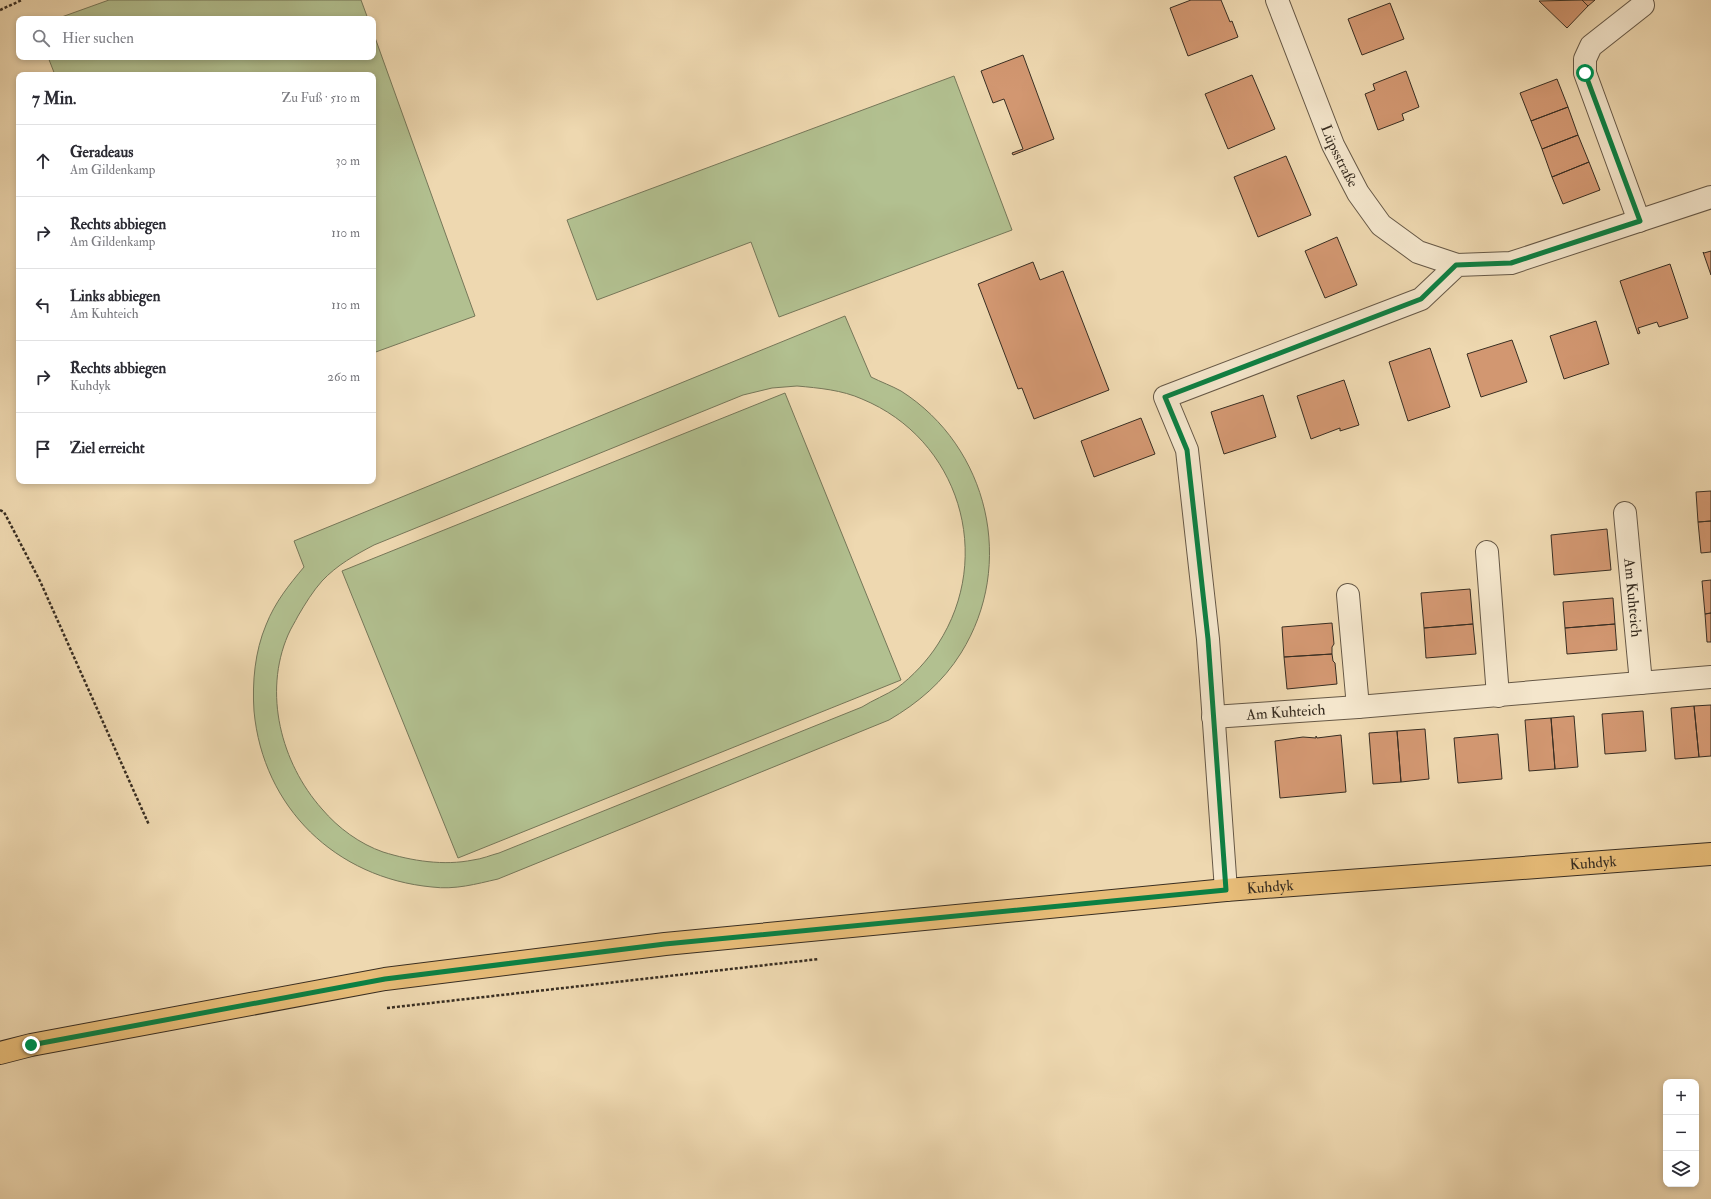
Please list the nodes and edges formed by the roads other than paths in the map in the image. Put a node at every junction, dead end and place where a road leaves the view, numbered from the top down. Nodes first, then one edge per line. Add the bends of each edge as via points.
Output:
1 (1277, 0) edge
2 (1643, 4) dead end
3 (1711, 197) edge
4 (1640, 221) junction
5 (1456, 265) junction
6 (1625, 513) dead end
7 (1487, 552) dead end
8 (1348, 595) dead end
9 (1711, 677) edge
10 (1641, 683) junction
11 (1498, 696) junction
12 (1358, 707) junction
13 (1213, 717) junction
14 (1711, 854) edge
15 (1226, 890) junction
16 (0, 1052) edge

1 - 5 street, Lüpsstraße via 1333,145 1358,193 1382,225 1418,252
2 - 4 street via 1591,46 1585,59 1585,73
3 - 4 street
4 - 5 street via 1511,263
5 - 13 street via 1421,299 1165,397 1187,450 1199,639
6 - 10 street, Am Kuhteich
7 - 11 street
8 - 12 street
9 - 10 street, Am Kuhteich
10 - 11 street, Am Kuhteich
11 - 12 street, Am Kuhteich
12 - 13 street, Am Kuhteich
13 - 15 street
14 - 15 main road, Kuhdyk
15 - 16 main road, Kuhdyk via 665,944 385,979

